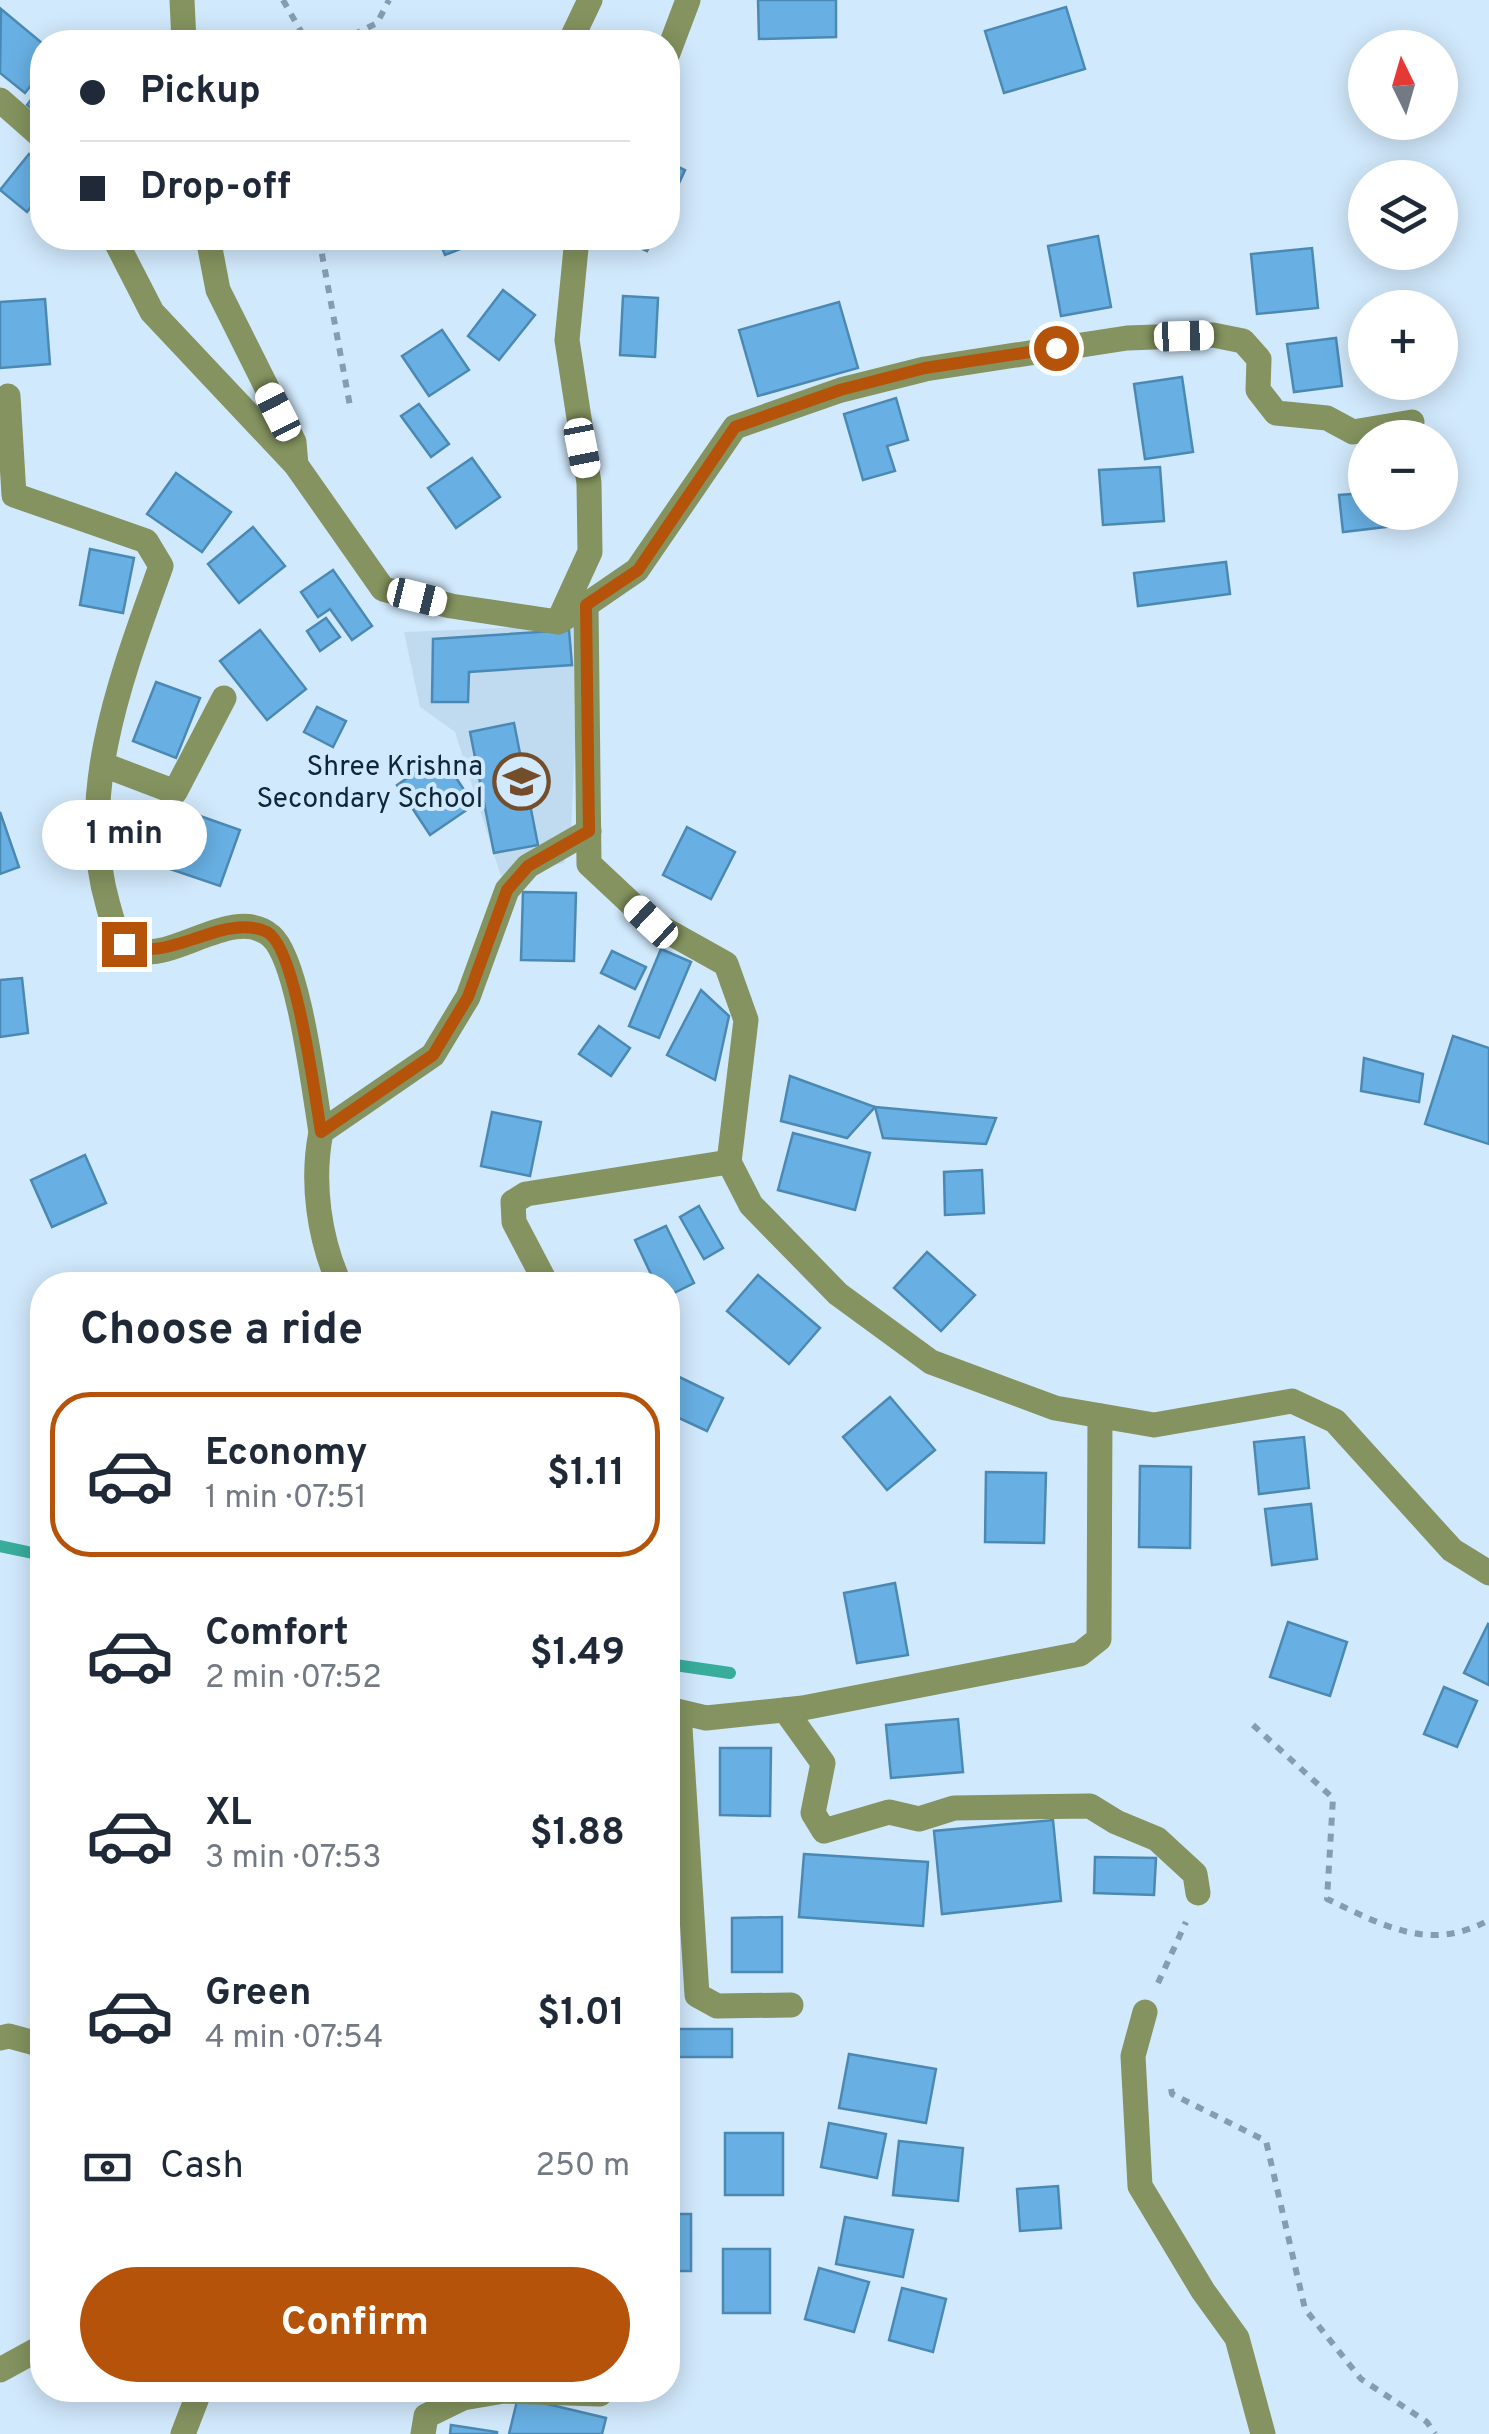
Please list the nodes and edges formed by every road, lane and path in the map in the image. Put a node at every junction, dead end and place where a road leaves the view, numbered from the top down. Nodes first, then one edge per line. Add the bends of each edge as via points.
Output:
1 (182, 0) edge
2 (282, 0) edge
3 (389, 0) edge
4 (590, 0) edge
5 (688, 0) edge
6 (183, 30) edge
7 (300, 30) edge
8 (363, 30) edge
9 (576, 30) edge
10 (677, 30) edge
11 (0, 100) edge
12 (30, 126) edge
13 (120, 250) edge
14 (210, 250) edge
15 (321, 250) edge
16 (576, 250) edge
17 (8, 396) dead end
18 (350, 406) dead end
19 (1348, 429) edge
20 (296, 464) junction
21 (586, 605) junction
22 (558, 622) junction
23 (224, 698) dead end
24 (104, 765) junction
25 (589, 831) junction
26 (321, 1132) junction
27 (729, 1162) junction
28 (336, 1272) edge
29 (540, 1272) edge
30 (1100, 1416) junction
31 (1489, 1573) edge
32 (785, 1710) junction
33 (680, 1712) edge
34 (1253, 1725) dead end
35 (680, 1793) edge
36 (1198, 1894) joint
37 (1489, 1920) edge
38 (791, 2004) dead end
39 (1145, 2012) joint
40 (0, 2038) edge
41 (30, 2042) edge
42 (1167, 2078) dead end
43 (30, 2354) edge
44 (0, 2370) edge
45 (195, 2402) edge
46 (455, 2402) edge
47 (183, 2434) edge
48 (423, 2434) edge
49 (1263, 2434) edge
50 (1436, 2434) edge

1 - 6 street
2 - 7 path
3 - 8 path via 377,23
4 - 9 street
5 - 10 street
11 - 12 street
13 - 20 street via 152,312
14 - 20 street via 218,290 294,442
15 - 18 path
16 - 22 street via 567,340 589,482 590,552
17 - 24 street via 14,496 146,542 161,566 130,653
19 - 21 street via 1326,418 1276,413 1258,390 1258,360 1243,341 1213,335 1127,338 925,368 735,427 638,570
20 - 22 street via 383,589
21 - 22 street
21 - 25 street
23 - 24 street via 175,792
24 - 26 street via 96,838 114,928 124,944 142,952 221,930 267,932 281,946 290,975
25 - 26 street via 528,866 507,890 468,997 433,1055
25 - 27 street via 589,864 651,922 726,964 746,1020
26 - 28 street via 320,1219
27 - 29 street via 526,1194 512,1202 514,1222
27 - 30 street via 751,1205 838,1294 931,1362 1055,1408
30 - 31 street via 1154,1425 1292,1401 1336,1421 1452,1550
30 - 32 street via 1099,1640 1080,1654
32 - 33 street via 706,1718
32 - 36 street via 822,1763 813,1813 824,1830 888,1812 919,1819 954,1808 1090,1806 1157,1839 1195,1874
34 - 37 path via 1332,1798 1327,1899 1402,1934 1464,1934
35 - 38 street via 697,1996 718,2006
36 - 39 path
39 - 49 street via 1133,2056 1140,2186 1237,2338
40 - 41 street
42 - 50 path via 1172,2094 1266,2141 1305,2309 1361,2379
43 - 44 street
45 - 47 street
46 - 48 street via 426,2416

